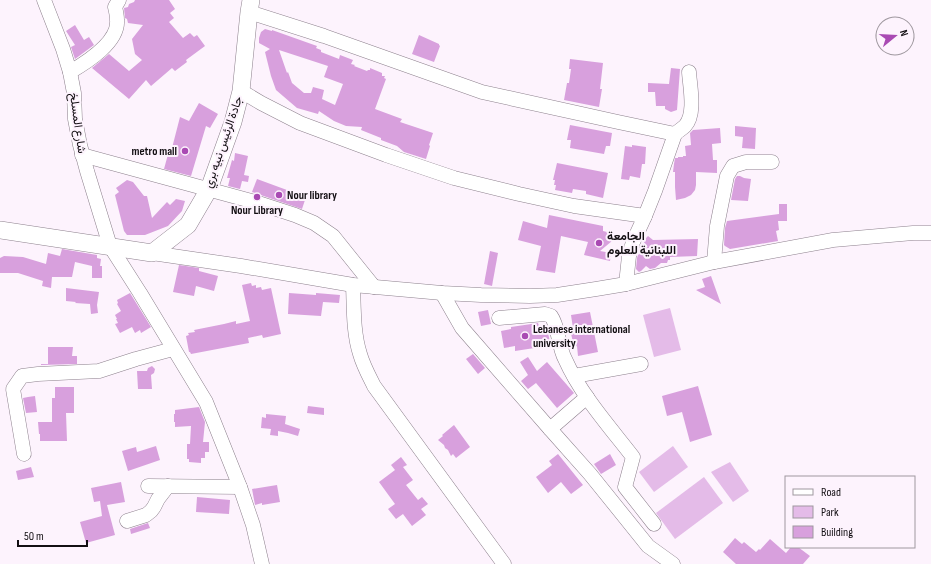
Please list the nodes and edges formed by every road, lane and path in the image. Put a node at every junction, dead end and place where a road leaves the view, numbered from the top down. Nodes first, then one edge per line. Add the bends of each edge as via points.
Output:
1 (44, 0) edge
2 (119, 0) edge
3 (250, 6) edge
4 (70, 72) junction
5 (689, 72) dead end
6 (241, 91) junction
7 (675, 134) junction
8 (82, 155) junction
9 (772, 162) dead end
10 (209, 189) junction
11 (645, 216) junction
12 (0, 230) edge
13 (931, 233) edge
14 (110, 246) junction
15 (152, 253) junction
16 (714, 262) junction
17 (626, 284) junction
18 (353, 285) junction
19 (374, 287) junction
20 (442, 293) junction
21 (499, 318) dead end
22 (173, 349) junction
23 (641, 364) dead end
24 (574, 376) junction
25 (587, 397) junction
26 (550, 429) junction
27 (24, 454) dead end
28 (148, 486) dead end
29 (168, 486) junction
30 (240, 487) junction
31 (127, 521) dead end
32 (654, 524) dead end
33 (262, 564) edge
34 (504, 564) edge
35 (673, 564) edge

1 - 4 street, شارع المسلخ
2 - 4 street via 115,7 118,21 112,38 87,62
3 - 6 main road, جادة الرئيس نبيه بري
3 - 7 street via 324,36 482,92
4 - 8 street, شارع المسلخ
5 - 7 street via 692,106 690,117 686,125
6 - 10 main road, جادة الرئيس نبيه بري via 233,122
6 - 11 street via 300,123 454,178 574,206
7 - 11 street
8 - 10 street
8 - 14 street, شارع المسلخ
9 - 16 street via 746,162 733,166 727,176 717,226
10 - 15 main road, جادة الرئيس نبيه بري via 188,225
10 - 19 street via 314,223 333,236
11 - 17 street via 631,249
12 - 14 main road
13 - 16 street via 833,240
14 - 15 main road
14 - 22 street, شارع المسلخ
15 - 18 street
16 - 17 street
17 - 20 street via 557,295
18 - 19 street
18 - 34 street via 356,338 374,386
19 - 20 street
20 - 26 street via 462,328
21 - 24 street via 545,314 551,316 555,321 564,358
22 - 27 street via 98,371 22,376 13,389
22 - 30 street, شارع المسلخ via 206,402
23 - 24 street
24 - 25 street
25 - 26 street
25 - 32 street via 633,457 625,487
26 - 35 street via 648,546
28 - 29 street
29 - 30 street
29 - 31 street via 151,511
30 - 33 street, شارع المسلخ via 253,525

